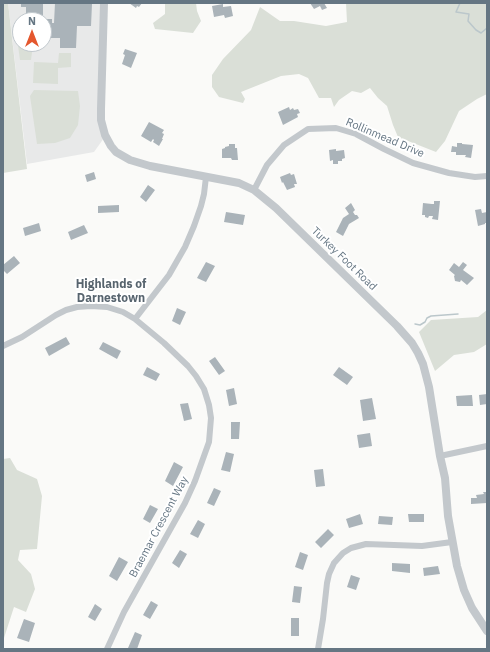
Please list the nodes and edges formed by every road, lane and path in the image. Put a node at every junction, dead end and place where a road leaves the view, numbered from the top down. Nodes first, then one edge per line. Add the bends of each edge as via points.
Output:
1 (104, 3) edge
2 (487, 176) edge
3 (206, 177) junction
4 (254, 190) junction
5 (136, 319) junction
6 (3, 346) edge
7 (487, 446) edge
8 (440, 456) junction
9 (452, 542) junction
10 (487, 631) edge
11 (107, 649) edge
12 (318, 649) edge

1 - 3 street, Turkey Foot Road via 101,120 111,146 130,160
2 - 4 street, Rollinmead Drive via 449,173 413,163 356,134 336,128 308,129 284,145 267,165
3 - 4 street, Turkey Foot Road via 239,183
3 - 5 street via 201,206 185,247 169,275
4 - 8 street, Turkey Foot Road via 276,208 412,343 423,364 429,387
5 - 6 street, Braemar Crescent Way via 107,307 77,307 56,315
5 - 11 street, Braemar Crescent Way via 196,376 209,405 211,424 209,442 196,482 124,612
7 - 8 street
8 - 9 street, Turkey Foot Road
9 - 10 street, Turkey Foot Road via 467,596
9 - 12 street via 422,546 366,544 343,553 329,574

